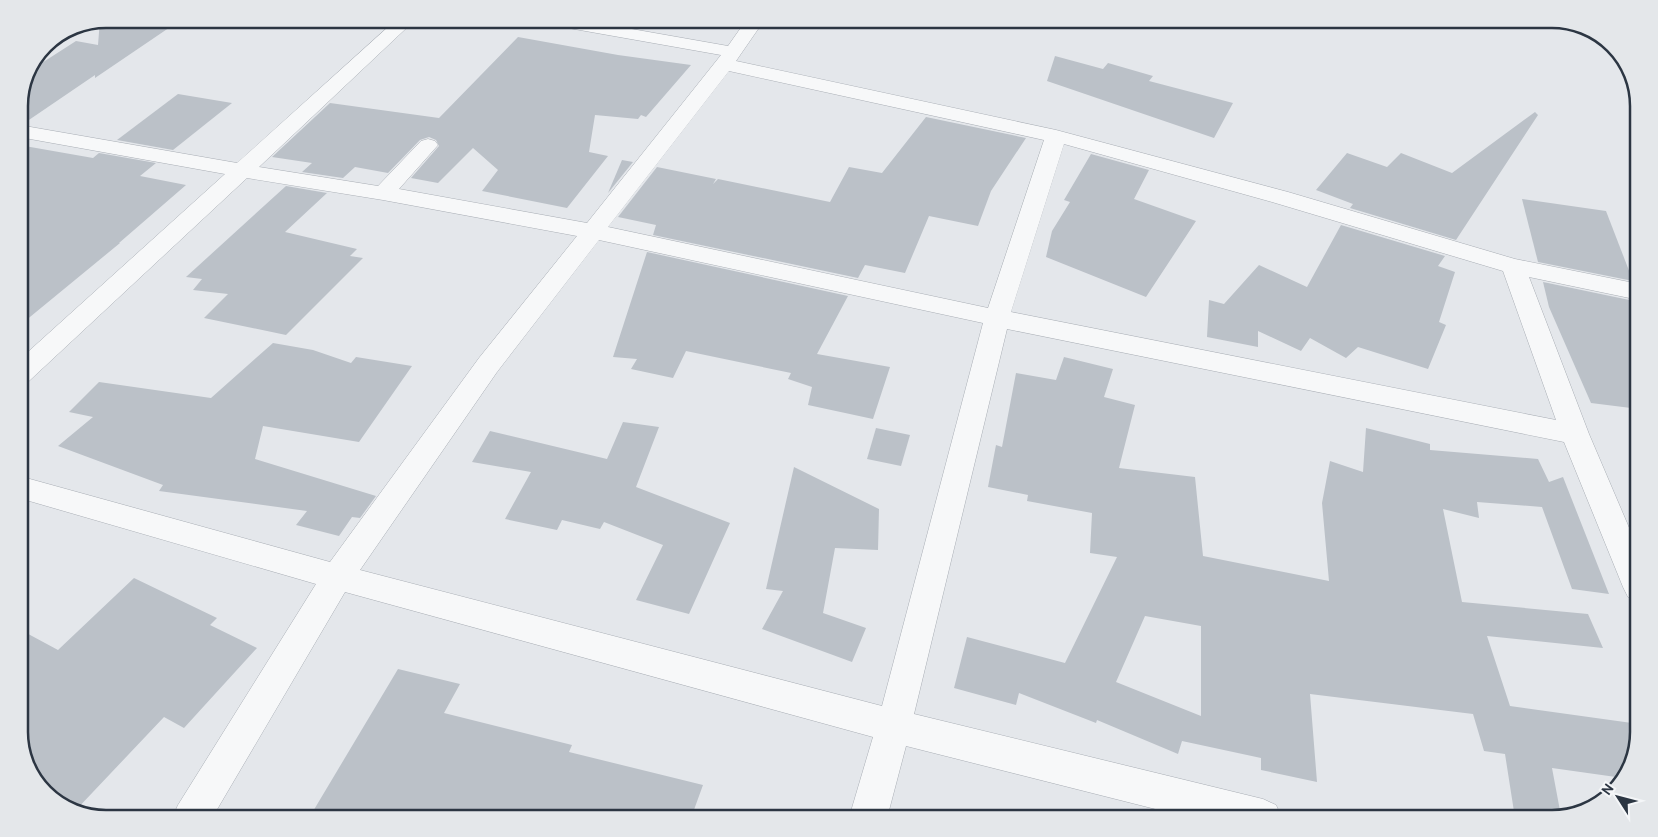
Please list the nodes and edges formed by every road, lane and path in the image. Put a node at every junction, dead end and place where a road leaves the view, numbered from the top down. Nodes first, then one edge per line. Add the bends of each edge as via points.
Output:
1 (398, 28) edge
2 (588, 28) edge
3 (750, 28) edge
4 (728, 58) junction
5 (28, 133) edge
6 (1056, 136) junction
7 (428, 145) dead end
8 (243, 171) junction
9 (383, 193) junction
10 (592, 231) junction
11 (1513, 266) junction
12 (1630, 290) edge
13 (997, 318) junction
14 (28, 368) edge
15 (1575, 434) junction
16 (28, 489) edge
17 (1630, 565) edge
18 (337, 577) junction
19 (894, 726) junction
20 (196, 809) edge
21 (871, 809) edge
22 (1227, 809) edge

1 - 8 street
2 - 4 street
3 - 4 street
4 - 6 street
4 - 10 street
5 - 8 street
6 - 11 street via 1280,197
6 - 13 street
7 - 9 street
8 - 9 street
8 - 14 street
9 - 10 street
10 - 13 street
10 - 18 street via 488,365
11 - 12 street
11 - 15 street
13 - 15 street
13 - 19 street
15 - 17 street
16 - 18 street
18 - 19 street
18 - 20 street
19 - 21 street
19 - 22 street

